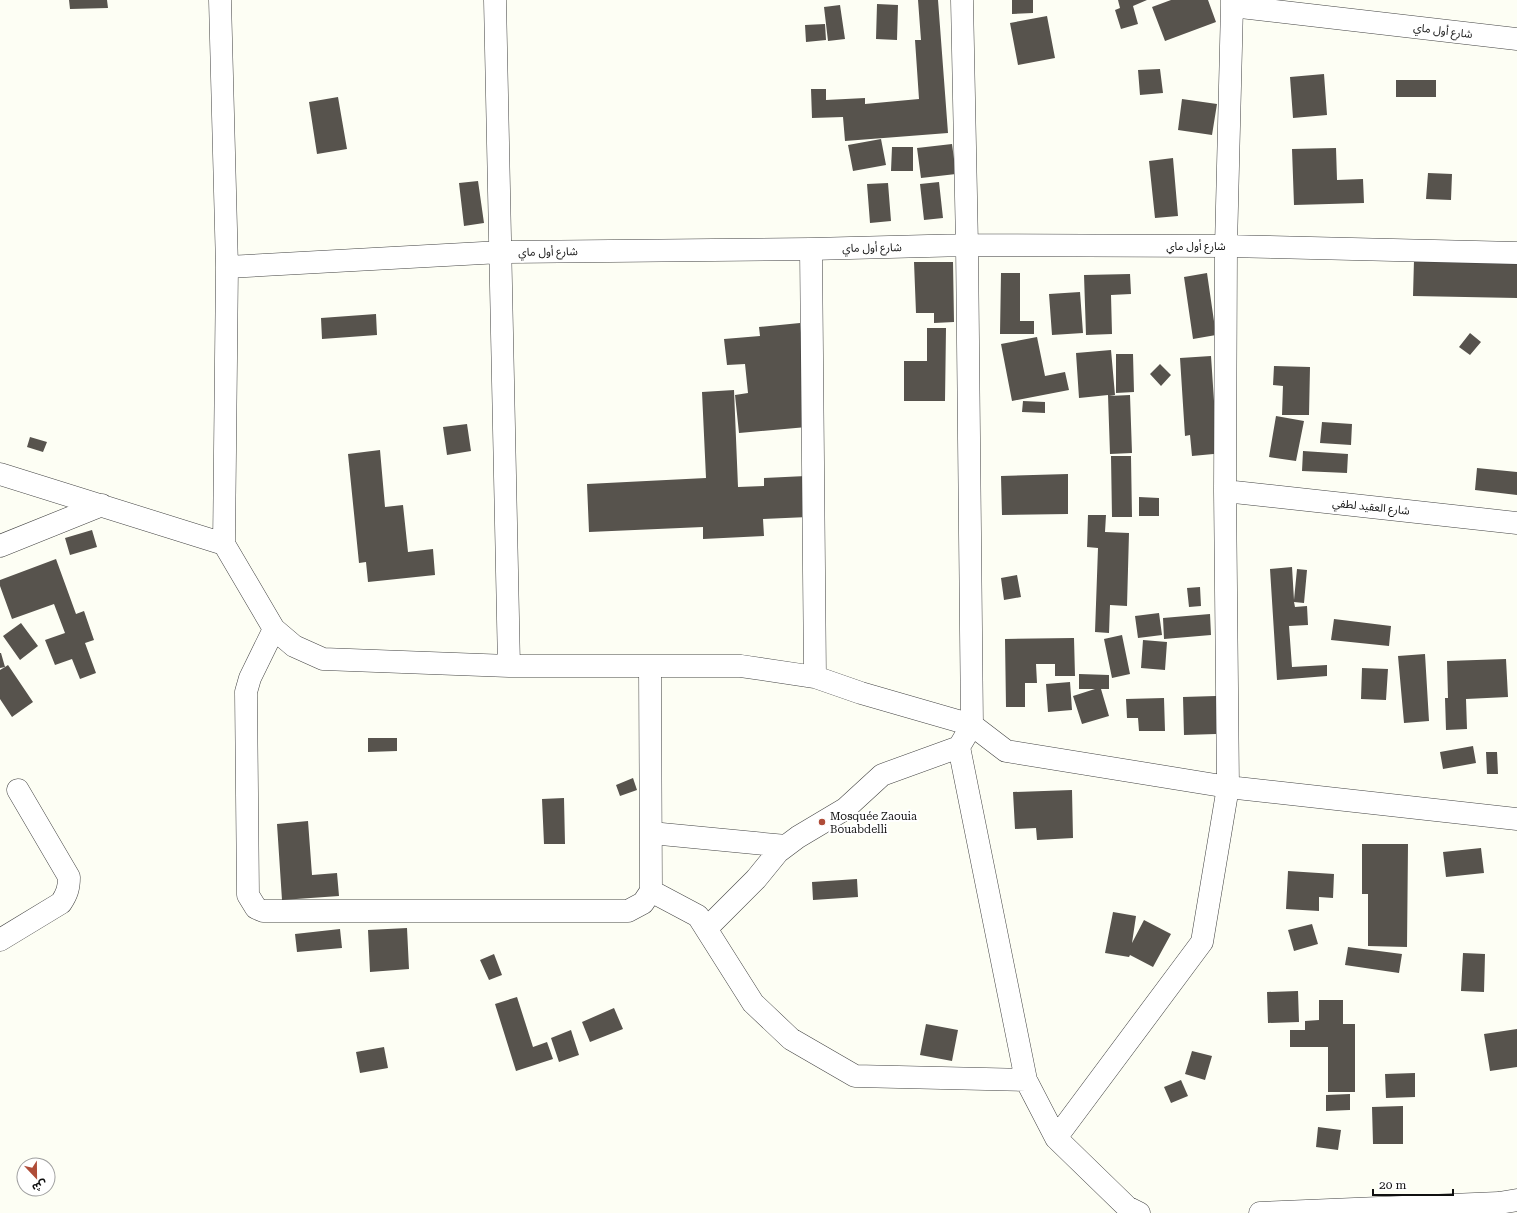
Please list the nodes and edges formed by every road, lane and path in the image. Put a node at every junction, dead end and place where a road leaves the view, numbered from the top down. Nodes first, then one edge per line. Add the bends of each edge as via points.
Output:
1 (220, 0) edge
2 (495, 0) edge
3 (962, 0) edge
4 (1232, 3) edge
5 (1517, 39) edge
6 (967, 245) junction
7 (1226, 246) junction
8 (810, 249) junction
9 (501, 252) junction
10 (1517, 253) edge
11 (227, 267) junction
12 (0, 474) edge
13 (1225, 491) junction
14 (102, 505) junction
15 (1517, 524) edge
16 (224, 544) junction
17 (0, 546) edge
18 (274, 629) junction
19 (509, 666) junction
20 (650, 666) junction
21 (815, 677) junction
22 (972, 725) junction
23 (960, 746) junction
24 (1228, 787) junction
25 (18, 790) dead end
26 (1517, 819) edge
27 (651, 833) junction
28 (786, 846) junction
29 (651, 891) junction
30 (706, 928) junction
31 (0, 940) edge
32 (1026, 1080) junction
33 (1056, 1138) junction
34 (1517, 1200) edge
35 (1139, 1213) edge
36 (1260, 1213) edge

1 - 11 street
2 - 9 street
3 - 6 street
4 - 5 street, شارع أول ماي
4 - 7 street
6 - 7 street, شارع أول ماي
6 - 8 street, شارع أول ماي
6 - 22 street
7 - 10 street, شارع أول ماي
7 - 13 street
8 - 9 street, شارع أول ماي
8 - 21 street
9 - 11 street, شارع أول ماي
9 - 19 street
11 - 16 street
12 - 14 street
13 - 15 street, شارع العقيد لطفي
13 - 24 street
14 - 16 street
14 - 17 street
16 - 18 street
18 - 19 street via 294,646 323,659
18 - 29 street via 250,678 246,692 248,895 256,908 263,911 628,911 643,903
19 - 20 street
20 - 21 street via 741,666
20 - 27 street
21 - 22 street
22 - 23 street
22 - 24 street via 1006,751
23 - 28 street via 882,775 845,809
23 - 32 street
24 - 26 street
24 - 33 street via 1202,942
25 - 31 street via 69,877 69,884 67,895 61,903
27 - 28 street
27 - 29 street
28 - 30 street
29 - 30 street via 698,916
30 - 32 street via 752,1003 791,1039 855,1076
32 - 33 street
33 - 35 street via 1127,1207
34 - 36 street via 1499,1203

